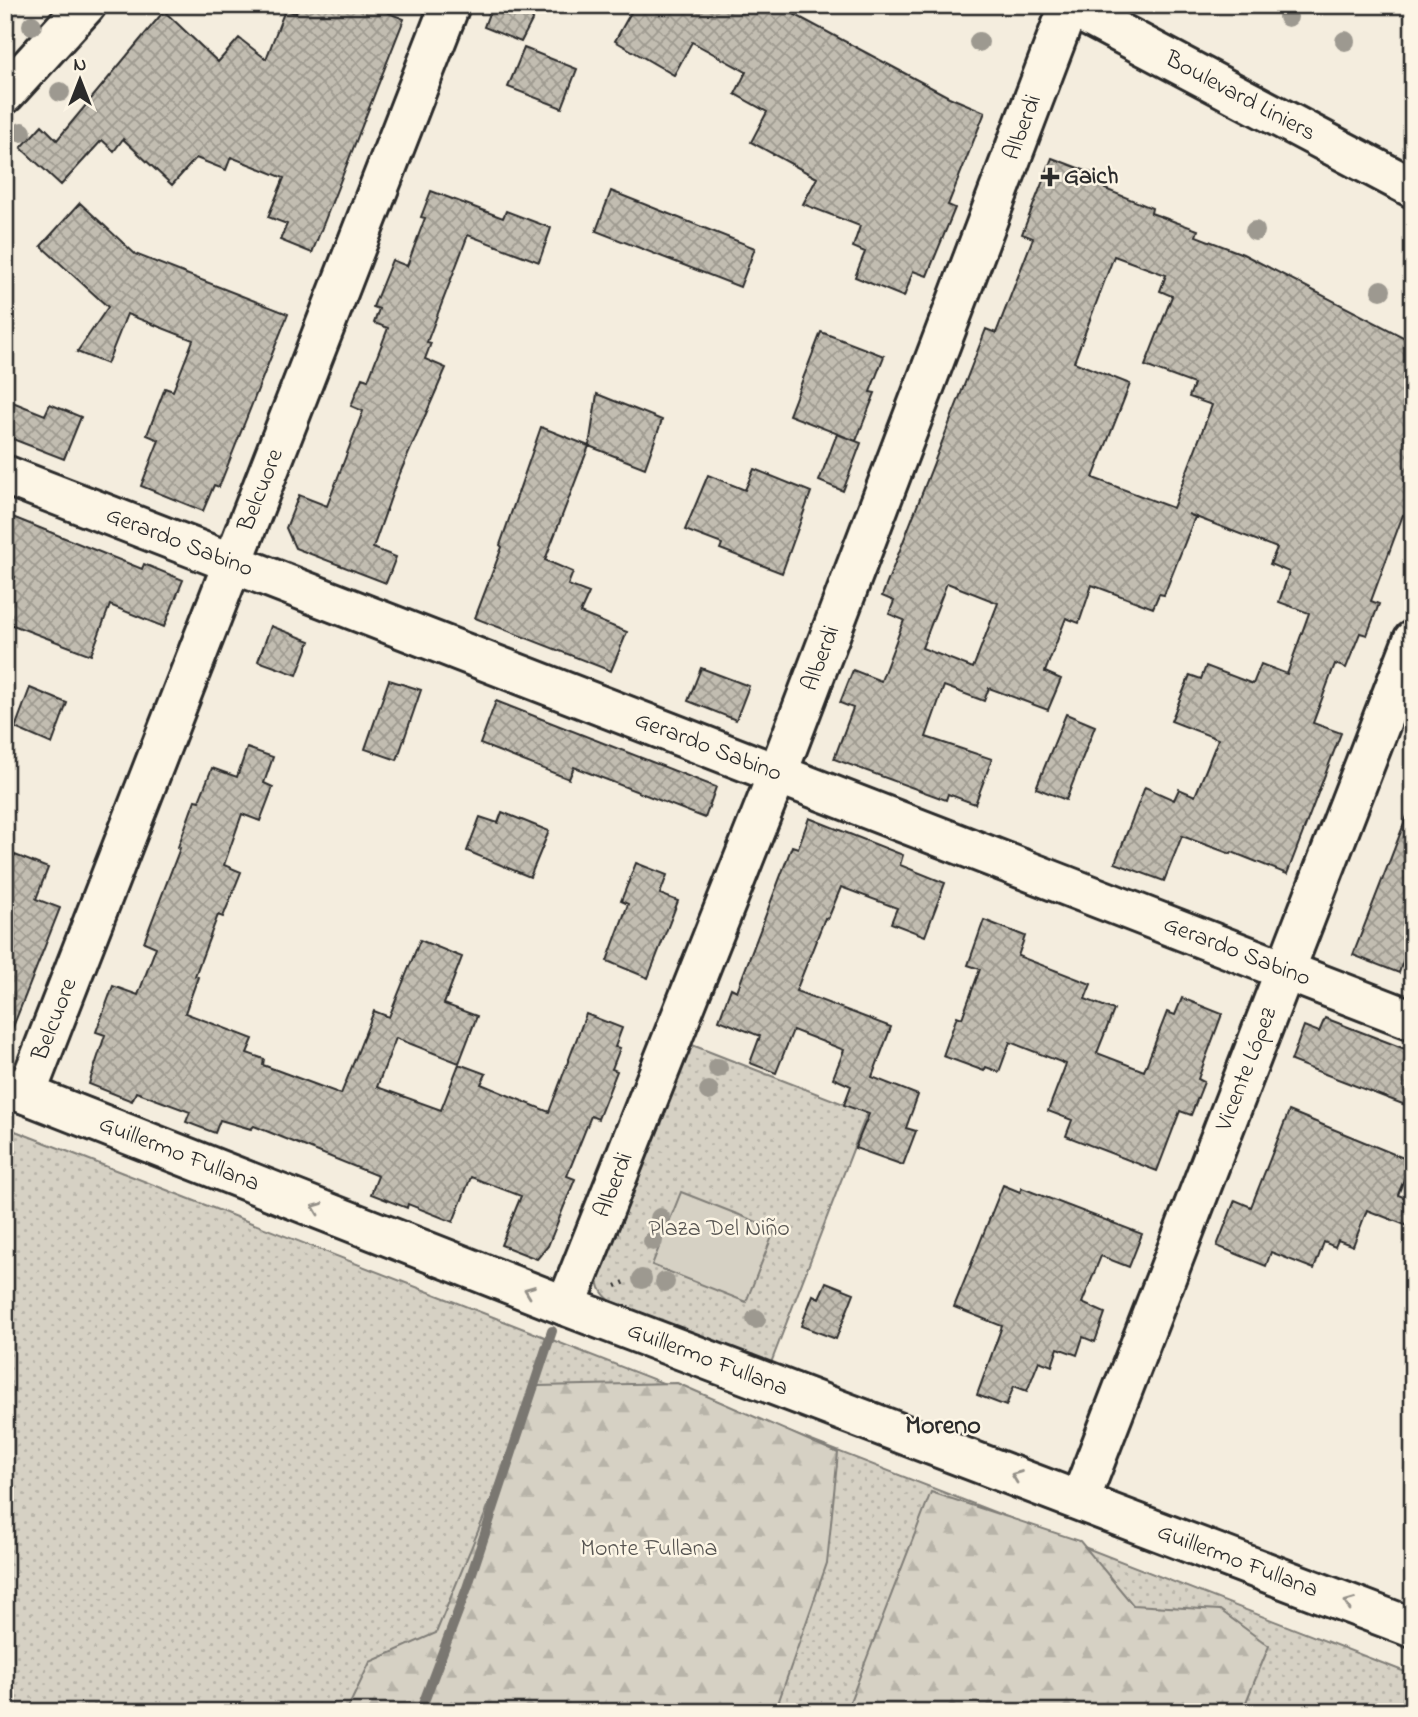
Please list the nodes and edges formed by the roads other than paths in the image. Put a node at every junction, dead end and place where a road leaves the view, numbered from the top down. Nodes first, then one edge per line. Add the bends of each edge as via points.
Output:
1 (86, 5) edge
2 (450, 5) edge
3 (1068, 6) edge
4 (5, 94) edge
5 (1413, 188) edge
6 (5, 475) edge
7 (233, 562) junction
8 (1413, 640) edge
9 (777, 775) junction
10 (1286, 970) junction
11 (1413, 1020) edge
12 (16, 1090) edge
13 (566, 1306) junction
14 (1080, 1500) junction
15 (1413, 1628) edge

1 - 4 street
2 - 7 street, Belcuore
3 - 5 street, Boulevard Liniers
3 - 9 street, Alberdi
6 - 7 street, Gerardo Sabino
7 - 9 street, Gerardo Sabino
7 - 12 street, Belcuore
8 - 10 street, Vicente López
9 - 10 street, Gerardo Sabino
9 - 13 street, Alberdi
10 - 11 street, Gerardo Sabino
10 - 14 street, Vicente López
13 -> 12 street, Guillermo Fullana
14 -> 13 street, Guillermo Fullana
15 -> 14 street, Guillermo Fullana

